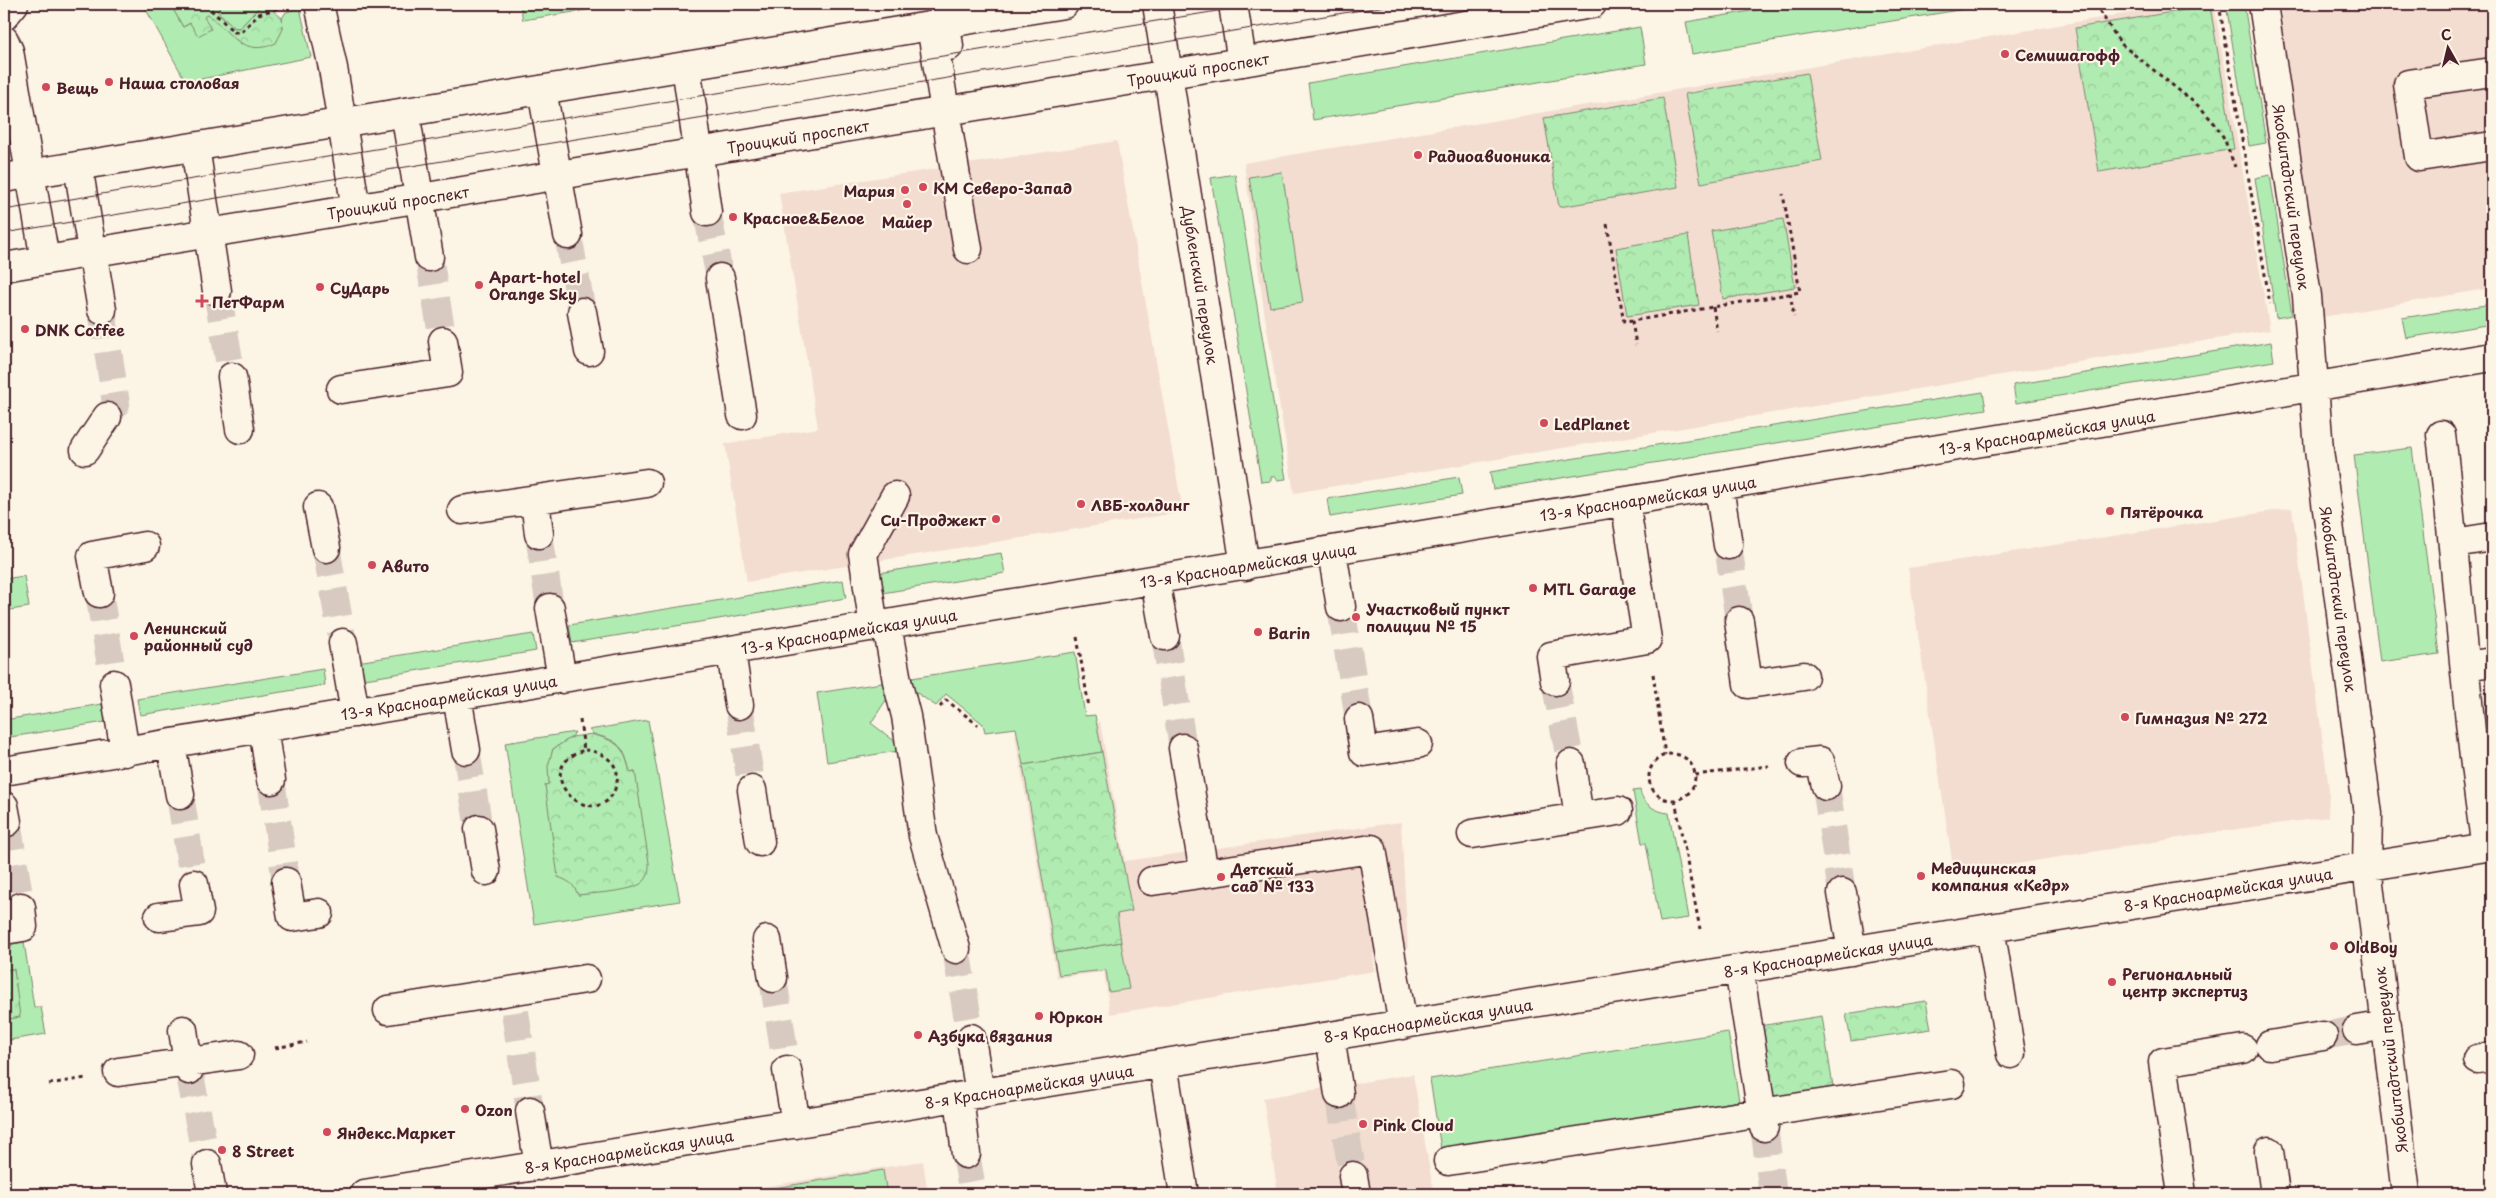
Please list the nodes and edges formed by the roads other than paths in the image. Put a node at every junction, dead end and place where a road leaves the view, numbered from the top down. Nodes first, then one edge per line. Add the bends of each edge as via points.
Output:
1 (14, 4) edge
2 (319, 4) edge
3 (1064, 4) edge
4 (1157, 4) edge
5 (1233, 4) edge
6 (1592, 4) edge
7 (2262, 4) edge
8 (4, 16) edge
9 (940, 18) edge
10 (4, 40) edge
11 (1242, 62) junction
12 (686, 66) junction
13 (2492, 72) edge
14 (1168, 74) junction
15 (542, 90) junction
16 (952, 110) junction
17 (405, 112) junction
18 (342, 123) junction
19 (2492, 146) edge
20 (195, 147) junction
21 (699, 152) junction
22 (78, 166) junction
23 (30, 174) junction
24 (557, 176) junction
25 (4, 178) edge
26 (419, 198) junction
27 (356, 208) junction
28 (708, 212) tunnel mouth
29 (209, 233) junction
30 (568, 235) tunnel mouth
31 (968, 249) dead end
32 (92, 252) junction
33 (429, 257) tunnel mouth
34 (45, 260) junction
35 (4, 267) edge
36 (720, 278) tunnel mouth
37 (217, 291) tunnel mouth
38 (102, 310) tunnel mouth
39 (582, 312) tunnel mouth
40 (443, 342) tunnel mouth
41 (589, 351) dead end
42 (2492, 357) edge
43 (232, 377) tunnel mouth
44 (2314, 387) junction
45 (341, 389) dead end
46 (742, 415) dead end
47 (107, 417) tunnel mouth
48 (240, 429) dead end
49 (2441, 435) dead end
50 (85, 450) dead end
51 (646, 483) dead end
52 (1719, 487) junction
53 (895, 496) dead end
54 (535, 500) junction
55 (1626, 502) junction
56 (318, 507) dead end
57 (462, 510) dead end
58 (539, 534) tunnel mouth
59 (2492, 537) edge
60 (2454, 543) junction
61 (1728, 545) tunnel mouth
62 (145, 546) dead end
63 (326, 548) tunnel mouth
64 (1332, 551) junction
65 (1245, 566) junction
66 (1155, 580) junction
67 (99, 593) tunnel mouth
68 (1341, 607) tunnel mouth
69 (550, 608) tunnel mouth
70 (1739, 622) tunnel mouth
71 (881, 626) junction
72 (1165, 636) tunnel mouth
73 (343, 642) tunnel mouth
74 (731, 651) junction
75 (2492, 662) edge
76 (2466, 666) junction
77 (1804, 676) dead end
78 (562, 679) junction
79 (1555, 681) tunnel mouth
80 (114, 684) tunnel mouth
81 (458, 696) junction
82 (740, 705) tunnel mouth
83 (355, 713) junction
84 (1358, 719) tunnel mouth
85 (263, 728) junction
86 (171, 744) junction
87 (1418, 744) dead end
88 (1183, 748) tunnel mouth
89 (466, 750) tunnel mouth
90 (125, 752) junction
91 (1802, 763) road end
92 (1571, 764) tunnel mouth
93 (4, 771) edge
94 (271, 780) tunnel mouth
95 (1826, 786) tunnel mouth
96 (752, 790) tunnel mouth
97 (180, 795) tunnel mouth
98 (1618, 811) dead end
99 (1579, 817) junction
100 (479, 829) tunnel mouth
101 (1472, 834) dead end
102 (760, 842) dead end
103 (2489, 847) edge
104 (2367, 867) junction
105 (486, 871) dead end
106 (1204, 873) junction
107 (1152, 881) dead end
108 (286, 882) tunnel mouth
109 (194, 884) tunnel mouth
110 (1842, 893) tunnel mouth
111 (21, 907) tunnel mouth
112 (319, 913) dead end
113 (159, 917) dead end
114 (1990, 928) junction
115 (4, 930) edge
116 (767, 940) dead end
117 (956, 949) tunnel mouth
118 (1852, 951) junction
119 (1739, 969) junction
120 (586, 978) dead end
121 (773, 978) tunnel mouth
122 (388, 1010) dead end
123 (1402, 1025) junction
124 (2387, 1025) junction
125 (183, 1030) dead end
126 (2357, 1030) tunnel mouth
127 (1330, 1036) junction
128 (2323, 1036) tunnel mouth
129 (971, 1038) tunnel mouth
130 (2270, 1045) dead end
131 (2242, 1049) dead end
132 (240, 1054) dead end
133 (2010, 1054) dead end
134 (1163, 1064) junction
135 (189, 1066) junction
136 (787, 1070) tunnel mouth
137 (118, 1072) dead end
138 (1951, 1084) dead end
139 (1339, 1094) tunnel mouth
140 (969, 1095) junction
141 (530, 1111) tunnel mouth
142 (1763, 1120) junction
143 (796, 1124) junction
144 (2269, 1151) dead end
145 (966, 1154) tunnel mouth
146 (1448, 1161) dead end
147 (207, 1164) tunnel mouth
148 (538, 1166) junction
149 (412, 1190) edge
150 (212, 1194) edge
151 (364, 1194) edge
152 (1184, 1194) edge
153 (2182, 1194) edge
154 (2275, 1194) edge
155 (2406, 1194) edge

1 - 8 street
2 - 18 street
3 - 9 street
4 - 14 street, Дубленский переулок
5 - 11 street
6 - 11 street, Троицкий проспект
7 - 44 street, Якобштадтский переулок via 2304,278
9 - 12 street
9 - 16 street
10 - 23 street via 9,51
11 - 14 street, Троицкий проспект
12 - 15 street
12 - 21 street
13 - 19 street via 2408,84 2419,157
14 - 16 street, Троицкий проспект
14 - 65 street, Дубленский переулок
15 - 17 street
15 - 24 street
16 - 21 street, Троицкий проспект
16 - 31 street
17 - 18 street
17 - 26 street
18 - 20 street
18 - 27 street
20 - 22 street
20 - 29 street
21 - 24 street, Троицкий проспект
21 - 28 street
22 - 23 street
22 - 32 street
23 - 25 street
23 - 34 street
24 - 26 street, Троицкий проспект
24 - 30 street
26 - 27 street, Троицкий проспект
26 - 33 street
27 - 29 street, Троицкий проспект
29 - 32 street, Троицкий проспект
29 - 37 street
32 - 34 street, Троицкий проспект
32 - 38 street
34 - 35 street, Троицкий проспект
36 - 46 street
39 - 41 street
40 - 45 street via 448,373
42 - 44 street, 13-я Красноармейская улица
43 - 48 street
44 - 52 street, 13-я Красноармейская улица
44 - 104 street, Якобштадтский переулок via 2323,479 2368,814
47 - 50 street
49 - 60 street
51 - 54 street
52 - 55 street, 13-я Красноармейская улица
52 - 61 street
53 - 71 street via 863,554
54 - 57 street
54 - 58 street
55 - 64 street, 13-я Красноармейская улица
55 - 79 street via 1647,639 1550,656
56 - 63 street
59 - 60 street
60 - 76 street
62 - 67 street via 92,556
64 - 65 street, 13-я Красноармейская улица
64 - 68 street
65 - 66 street, 13-я Красноармейская улица
66 - 71 street, 13-я Красноармейская улица
66 - 72 street
69 - 78 street
70 - 77 street via 1748,684
71 - 74 street, 13-я Красноармейская улица
71 - 117 street via 906,716 923,836
73 - 83 street
74 - 78 street, 13-я Красноармейская улица
74 - 82 street
75 - 76 street
76 - 103 street via 2475,775
78 - 81 street, 13-я Красноармейская улица
80 - 90 street
81 - 83 street, 13-я Красноармейская улица
81 - 89 street
83 - 85 street, 13-я Красноармейская улица
84 - 87 street via 1364,752
85 - 86 street, 13-я Красноармейская улица
85 - 94 street
86 - 90 street, 13-я Красноармейская улица
86 - 97 street
88 - 106 street
90 - 93 street, 13-я Красноармейская улица
91 - 95 street via 1820,761
92 - 99 street
96 - 102 street
98 - 99 street
99 - 101 street
100 - 105 street
103 - 104 street, 8-я Красноармейская улица
104 - 114 street, 8-я Красноармейская улица
104 - 124 street, Якобштадтский переулок
106 - 107 street
106 - 123 street via 1372,849
108 - 112 street via 292,917
109 - 113 street via 198,912
110 - 118 street
111 - 115 street via 23,927
114 - 118 street, 8-я Красноармейская улица
114 - 133 street
116 - 121 street
118 - 119 street, 8-я Красноармейская улица
119 - 123 street, 8-я Красноармейская улица
119 - 142 street
120 - 122 street via 513,1001
123 - 127 street, 8-я Красноармейская улица
124 - 126 street
124 - 155 street, Якобштадтский переулок
125 - 135 street
127 - 134 street, 8-я Красноармейская улица
127 - 139 street
128 - 130 street
129 - 140 street
131 - 153 street via 2163,1062
132 - 135 street
134 - 140 street, 8-я Красноармейская улица
134 - 152 street
135 - 137 street
136 - 143 street
138 - 142 street
140 - 143 street, 8-я Красноармейская улица
140 - 145 street
141 - 148 street
142 - 146 street
143 - 148 street, 8-я Красноармейская улица
144 - 154 street
147 - 150 street
148 - 149 street, 8-я Красноармейская улица
149 - 151 street, 8-я Красноармейская улица

